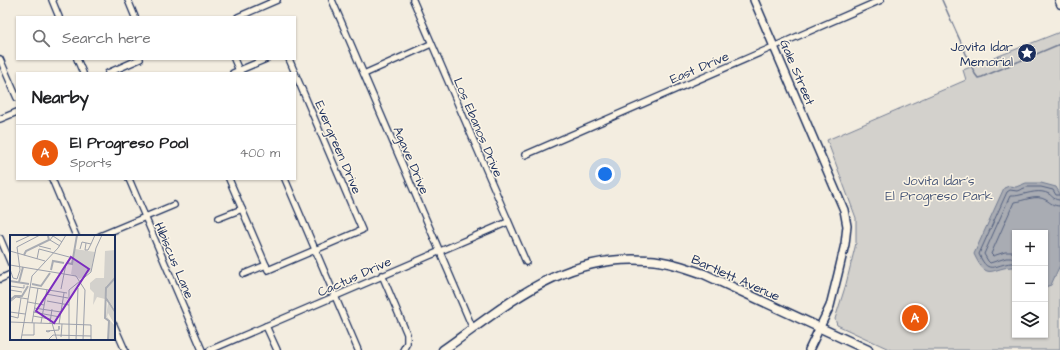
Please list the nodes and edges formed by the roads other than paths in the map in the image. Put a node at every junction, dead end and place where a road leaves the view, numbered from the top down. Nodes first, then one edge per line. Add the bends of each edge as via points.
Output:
1 (52, 0) edge
2 (128, 0) edge
3 (277, 0) edge
4 (332, 0) edge
5 (413, 0) edge
6 (754, 0) edge
7 (881, 0) edge
8 (1058, 0) edge
9 (1060, 5) edge
10 (59, 16) edge
11 (135, 16) edge
12 (240, 16) edge
13 (431, 44) junction
14 (774, 46) junction
15 (0, 59) edge
16 (77, 60) edge
17 (138, 60) edge
18 (234, 60) edge
19 (264, 60) edge
20 (289, 60) edge
21 (83, 72) edge
22 (110, 72) edge
23 (237, 72) edge
24 (295, 72) edge
25 (364, 74) junction
26 (296, 75) edge
27 (16, 96) edge
28 (16, 112) edge
29 (0, 119) edge
30 (525, 155) dead end
31 (52, 180) edge
32 (129, 180) edge
33 (229, 180) edge
34 (285, 180) edge
35 (174, 205) dead end
36 (242, 209) junction
37 (145, 217) junction
38 (219, 218) dead end
39 (508, 222) junction
40 (76, 235) edge
41 (102, 235) edge
42 (0, 238) edge
43 (315, 250) junction
44 (439, 251) junction
45 (10, 262) edge
46 (526, 262) dead end
47 (267, 267) junction
48 (10, 274) edge
49 (244, 274) dead end
50 (382, 275) junction
51 (0, 279) edge
52 (335, 296) junction
53 (266, 326) junction
54 (115, 327) edge
55 (819, 328) junction
56 (473, 329) junction
57 (125, 350) edge
58 (202, 350) edge
59 (210, 350) edge
60 (277, 350) edge
61 (358, 350) edge
62 (403, 350) edge
63 (443, 350) edge
64 (809, 350) edge
65 (868, 350) edge

1 - 10 street
2 - 11 street
3 - 12 street
4 - 25 street, Agave Drive
5 - 13 street, Los Ebanos Drive
6 - 14 street, Gale Street
7 - 14 street, East Drive
8 - 9 street
13 - 25 street
13 - 39 street, Los Ebanos Drive
14 - 30 street, East Drive
14 - 55 street, Gale Street via 844,210 847,226 830,306
15 - 27 street
16 - 21 street
17 - 22 street
18 - 23 street
19 - 23 street
20 - 24 street, Evergreen Drive
25 - 44 street, Agave Drive
26 - 43 street, Evergreen Drive via 362,230
28 - 29 street
31 - 40 street
32 - 37 street, Hibiscus Lane
33 - 36 street
34 - 43 street
35 - 37 street
36 - 38 street
36 - 47 street
37 - 41 street
37 - 58 street, Hibiscus Lane
39 - 44 street, Cactus Drive
39 - 46 street, Los Ebanos Drive
42 - 45 street
43 - 47 street
43 - 52 street
44 - 50 street, Cactus Drive
44 - 56 street, Agave Drive
47 - 49 street
48 - 51 street
50 - 52 street, Cactus Drive
50 - 62 street via 407,334 407,343
52 - 53 street, Cactus Drive
52 - 61 street
53 - 59 street, Cactus Drive
53 - 60 street
54 - 57 street
55 - 56 main road, Bartlett Avenue via 684,266 650,260 618,259 589,264 552,277 530,289
55 - 64 street, Gale Street
55 - 65 main road, Bartlett Avenue
56 - 63 main road, Bartlett Avenue

